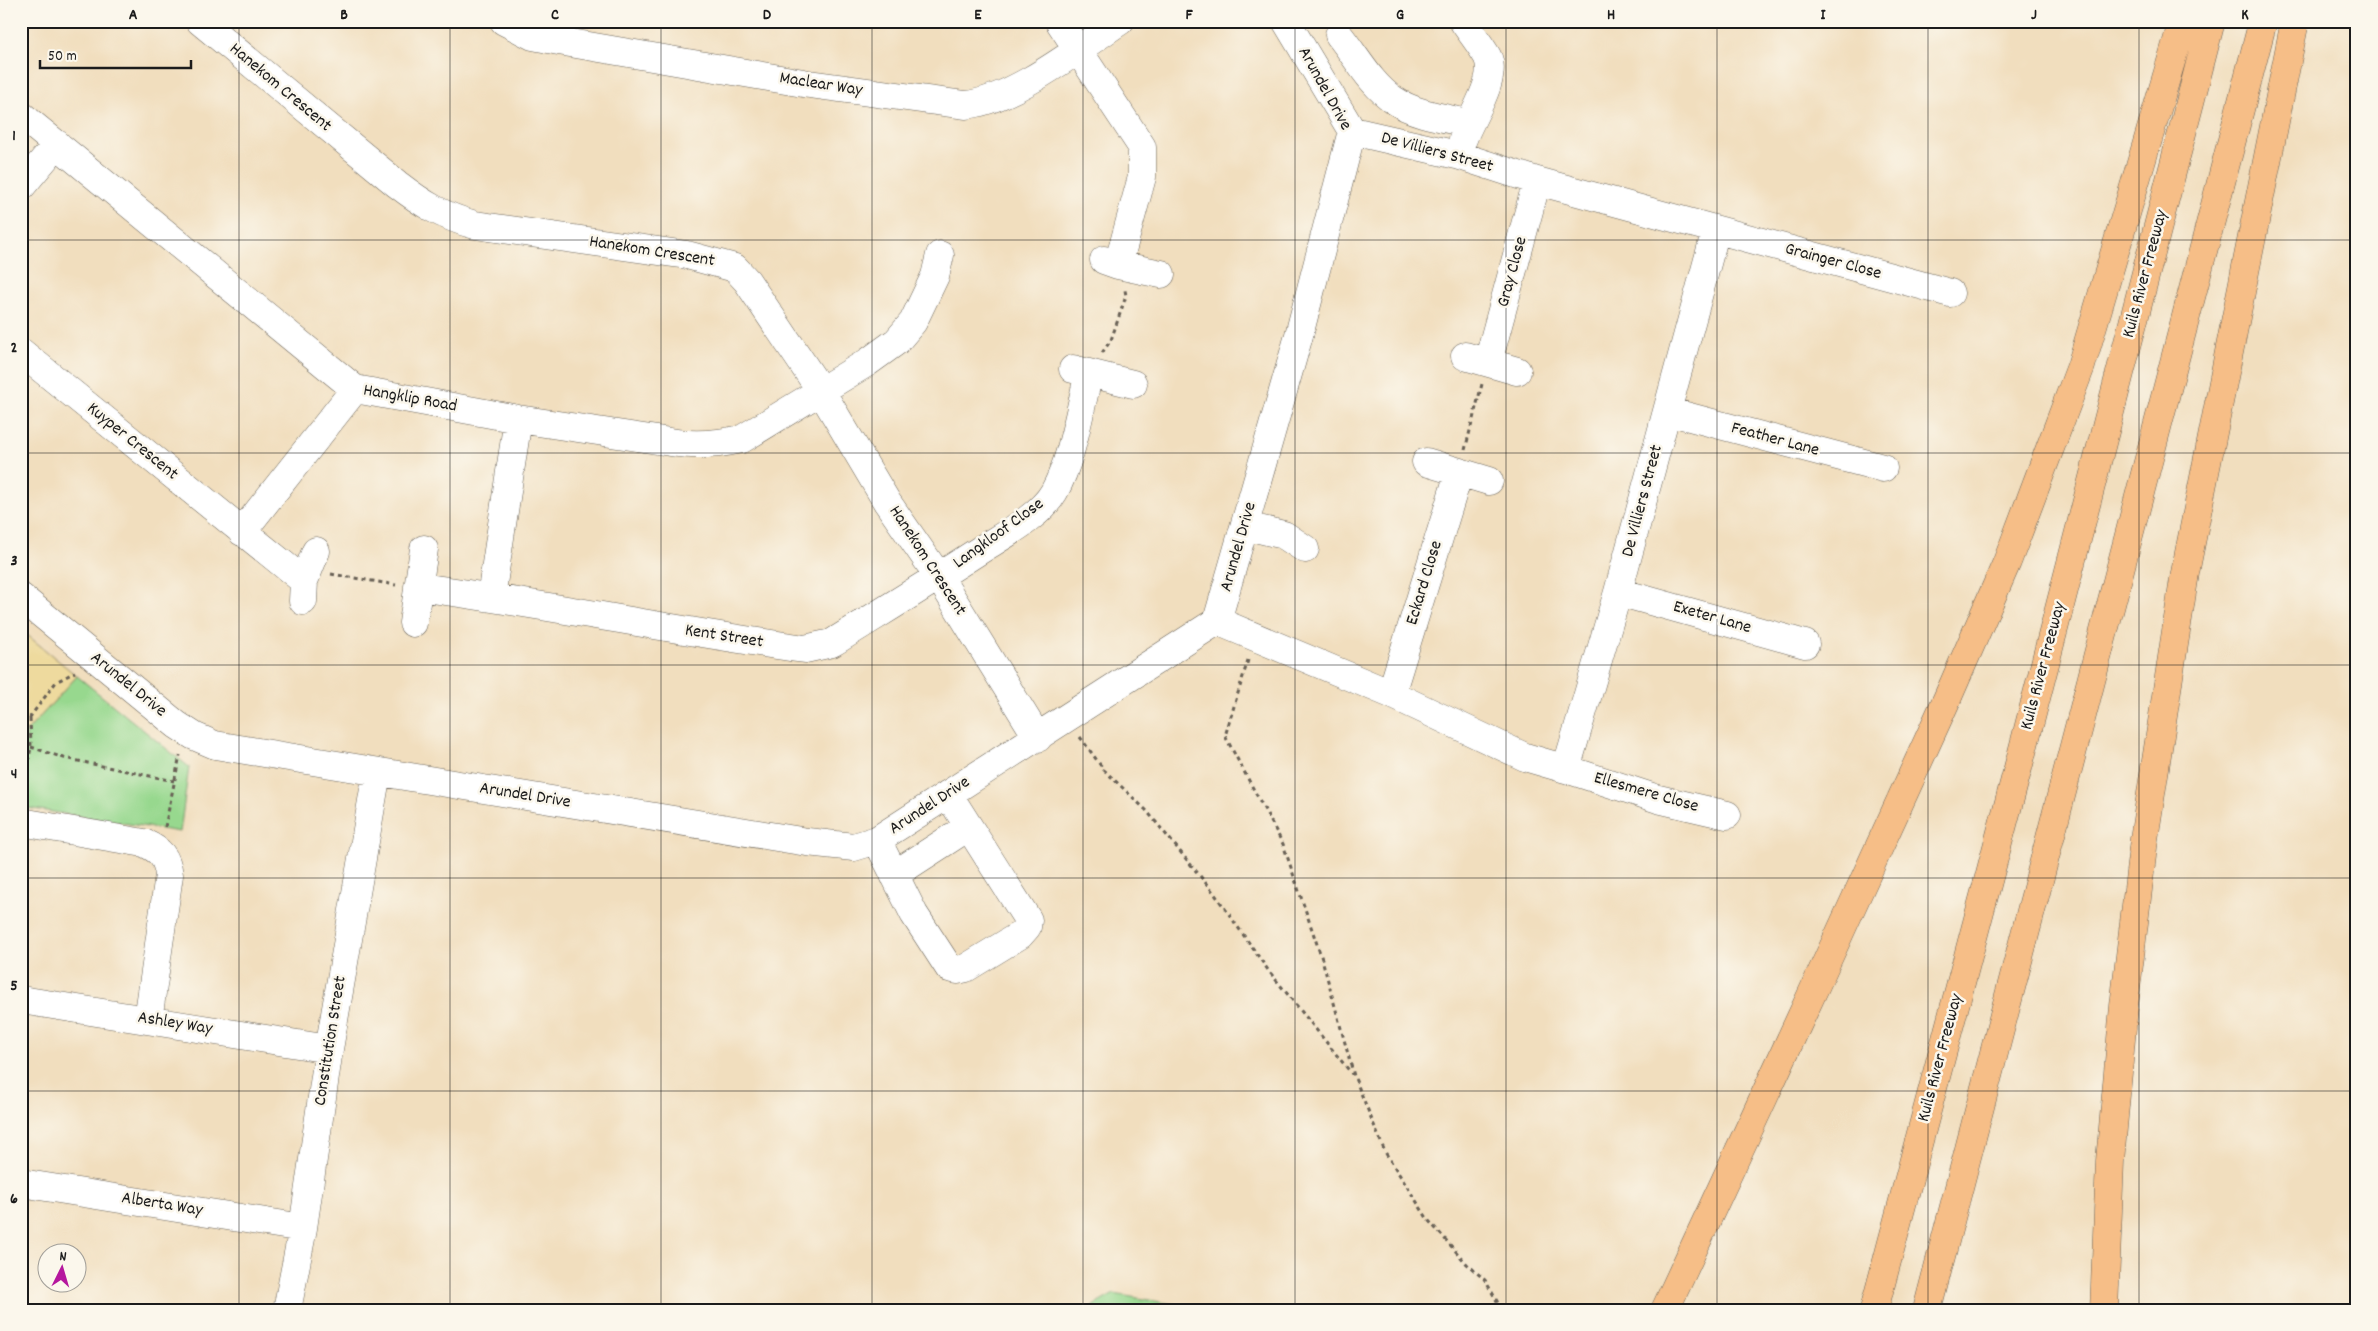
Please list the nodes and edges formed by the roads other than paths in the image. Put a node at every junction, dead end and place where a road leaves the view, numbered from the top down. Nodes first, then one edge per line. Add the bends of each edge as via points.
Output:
1 (200, 21) edge
2 (504, 21) edge
3 (1059, 21) edge
4 (1120, 21) edge
5 (1286, 21) edge
6 (1463, 21) edge
7 (2183, 21) edge
8 (2211, 21) edge
9 (2263, 21) edge
10 (2295, 21) edge
11 (1340, 28) edge
12 (1077, 50) junction
13 (1307, 54) junction
14 (21, 115) edge
15 (1468, 123) junction
16 (1352, 131) junction
17 (57, 144) junction
18 (1457, 155) junction
19 (1537, 181) junction
20 (21, 187) edge
21 (1716, 230) junction
22 (940, 255) dead end
23 (1160, 274) dead end
24 (1950, 293) dead end
25 (21, 352) edge
26 (1517, 371) dead end
27 (1134, 384) dead end
28 (355, 389) junction
29 (821, 390) junction
30 (1667, 411) junction
31 (518, 419) junction
32 (1426, 462) dead end
33 (1883, 468) dead end
34 (1459, 473) junction
35 (1489, 481) dead end
36 (1246, 526) junction
37 (242, 532) junction
38 (424, 549) dead end
39 (1305, 549) dead end
40 (308, 576) road end
41 (939, 576) junction
42 (418, 586) junction
43 (1618, 592) junction
44 (21, 597) edge
45 (491, 597) junction
46 (413, 622) dead end
47 (1218, 622) junction
48 (1806, 644) dead end
49 (1391, 694) junction
50 (1038, 738) junction
51 (1566, 769) junction
52 (377, 772) junction
53 (948, 794) junction
54 (1727, 815) dead end
55 (21, 822) edge
56 (968, 827) junction
57 (877, 840) junction
58 (894, 875) junction
59 (21, 1000) edge
60 (148, 1020) junction
61 (329, 1049) junction
62 (21, 1183) edge
63 (303, 1228) junction
64 (287, 1310) edge
65 (1665, 1310) edge
66 (1874, 1310) edge
67 (1927, 1310) edge
68 (2104, 1310) edge

1 - 29 street, Hanekom Crescent via 427,208 474,225 687,255 734,268 748,281
2 - 12 street, Maclear Way via 533,36 559,41 809,84 965,106 997,98
3 - 12 street
4 - 12 street, Maclear Way
5 - 13 street, Arundel Drive
6 - 15 street via 1487,56 1490,70 1486,88
7 - 65 highway via 2081,366 2007,562
8 - 66 highway, Kuils River Freeway
9 - 67 highway
10 - 68 highway via 2185,573 2144,839 2110,1161
11 - 13 street
11 - 15 street via 1380,88 1394,101
12 - 23 street via 1142,146 1142,177 1111,263
13 - 16 street, Arundel Drive
14 - 17 street, Hangklip Road
15 - 18 street
16 - 18 street, De Villiers Street
16 - 36 street, Arundel Drive
17 - 20 street
17 - 28 street, Hangklip Road
18 - 19 street, De Villiers Street
19 - 21 street, De Villiers Street
19 - 26 street, Gray Close via 1476,359
21 - 24 street, Grainger Close
21 - 30 street, De Villiers Street
22 - 29 street, Hangklip Road via 935,276 914,322 897,341
25 - 37 street, Kuyper Crescent
27 - 41 street, Langkloof Close via 1082,371 1062,476 1053,494 1042,507 1009,531
28 - 31 street, Hangklip Road
28 - 37 street
29 - 31 street, Hangklip Road via 742,438 698,446
29 - 41 street, Hanekom Crescent via 887,502
30 - 33 street, Feather Lane
30 - 43 street, De Villiers Street
31 - 45 street
32 - 34 street
34 - 35 street
34 - 49 street, Eckard Close
36 - 39 street via 1284,534
36 - 47 street, Arundel Drive
37 - 40 street, Kuyper Crescent
38 - 42 street
41 - 45 street, Kent Street via 832,643 805,649
41 - 50 street, Hanekom Crescent
42 - 45 street, Kent Street
42 - 46 street
43 - 48 street, Exeter Lane
43 - 51 street, De Villiers Street
44 - 52 street, Arundel Drive via 194,736 235,750
47 - 49 street
47 - 50 street, Arundel Drive
49 - 51 street via 1524,756
50 - 53 street, Arundel Drive
51 - 54 street, Ellesmere Close via 1658,798
52 - 57 street, Arundel Drive via 843,847
52 - 61 street, Constitution Street
53 - 56 street
53 - 57 street, Arundel Drive
55 - 60 street via 144,844 156,848 168,864
56 - 58 street
56 - 58 street via 1028,920 1020,935 966,968 949,968 914,914
57 - 58 street
59 - 60 street, Ashley Way
60 - 61 street, Ashley Way
61 - 63 street, Constitution Street
62 - 63 street, Alberta Way
63 - 64 street, Constitution Street

